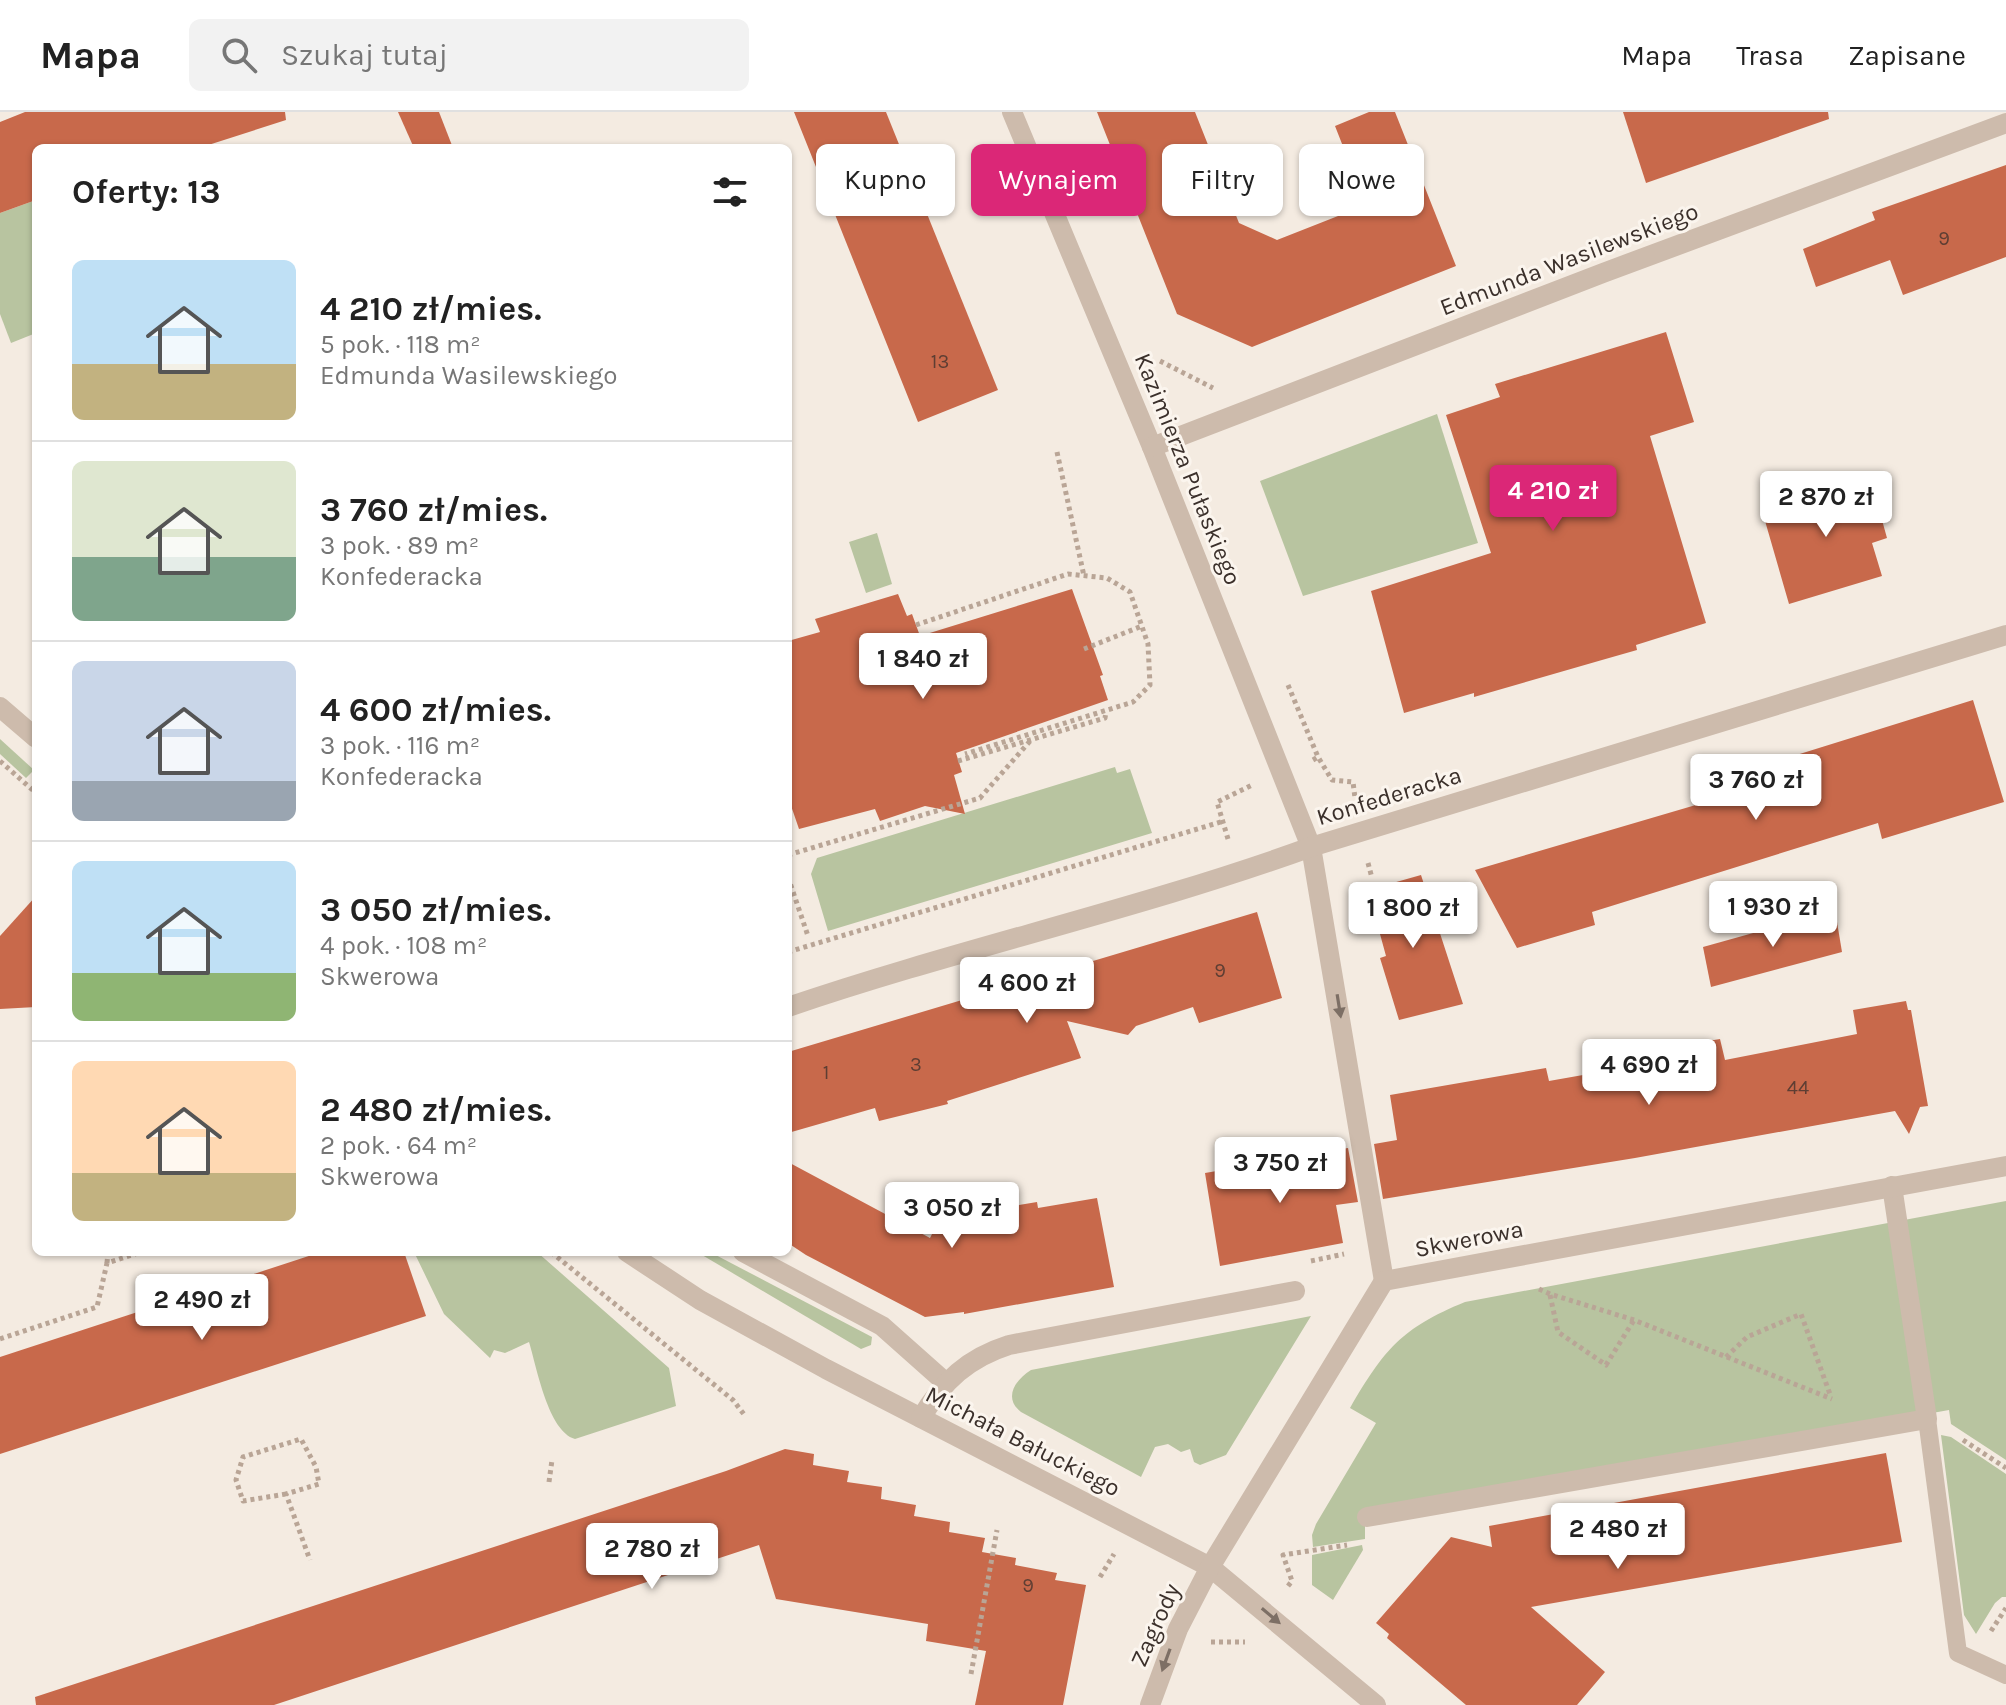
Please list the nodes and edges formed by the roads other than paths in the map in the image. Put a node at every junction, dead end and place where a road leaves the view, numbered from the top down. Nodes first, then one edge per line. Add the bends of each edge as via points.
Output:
1 (1012, 112) edge
2 (2006, 123) edge
3 (1152, 447) junction
4 (2006, 635) edge
5 (0, 707) edge
6 (32, 735) edge
7 (1311, 847) junction
8 (792, 1006) edge
9 (2006, 1166) edge
10 (1892, 1186) junction
11 (633, 1256) edge
12 (751, 1256) edge
13 (1384, 1281) junction
14 (1295, 1291) dead end
15 (945, 1382) junction
16 (921, 1418) junction
17 (1927, 1419) junction
18 (1367, 1517) road end
19 (1210, 1567) junction
20 (2006, 1675) edge
21 (1150, 1705) edge
22 (1376, 1705) edge

1 - 3 street, Kazimierza Pułaskiego
2 - 3 street, Edmunda Wasilewskiego
3 - 7 street, Kazimierza Pułaskiego
4 - 7 street, Konfederacka
5 - 6 street
7 - 8 street, Konfederacka
7 -> 13 street, Kazimierza Pułaskiego
9 - 10 street, Skwerowa
10 - 13 street, Skwerowa
10 - 17 street
11 - 16 street, Michała Bałuckiego via 700,1300
12 - 15 street via 882,1326
13 - 19 street
14 - 15 street via 1009,1345 974,1359
15 - 16 street
16 - 19 street, Michała Bałuckiego
17 - 18 street
17 - 20 lane via 1958,1653
19 -> 21 street, Zagrody via 1178,1629
19 -> 22 street, Michała Bałuckiego

